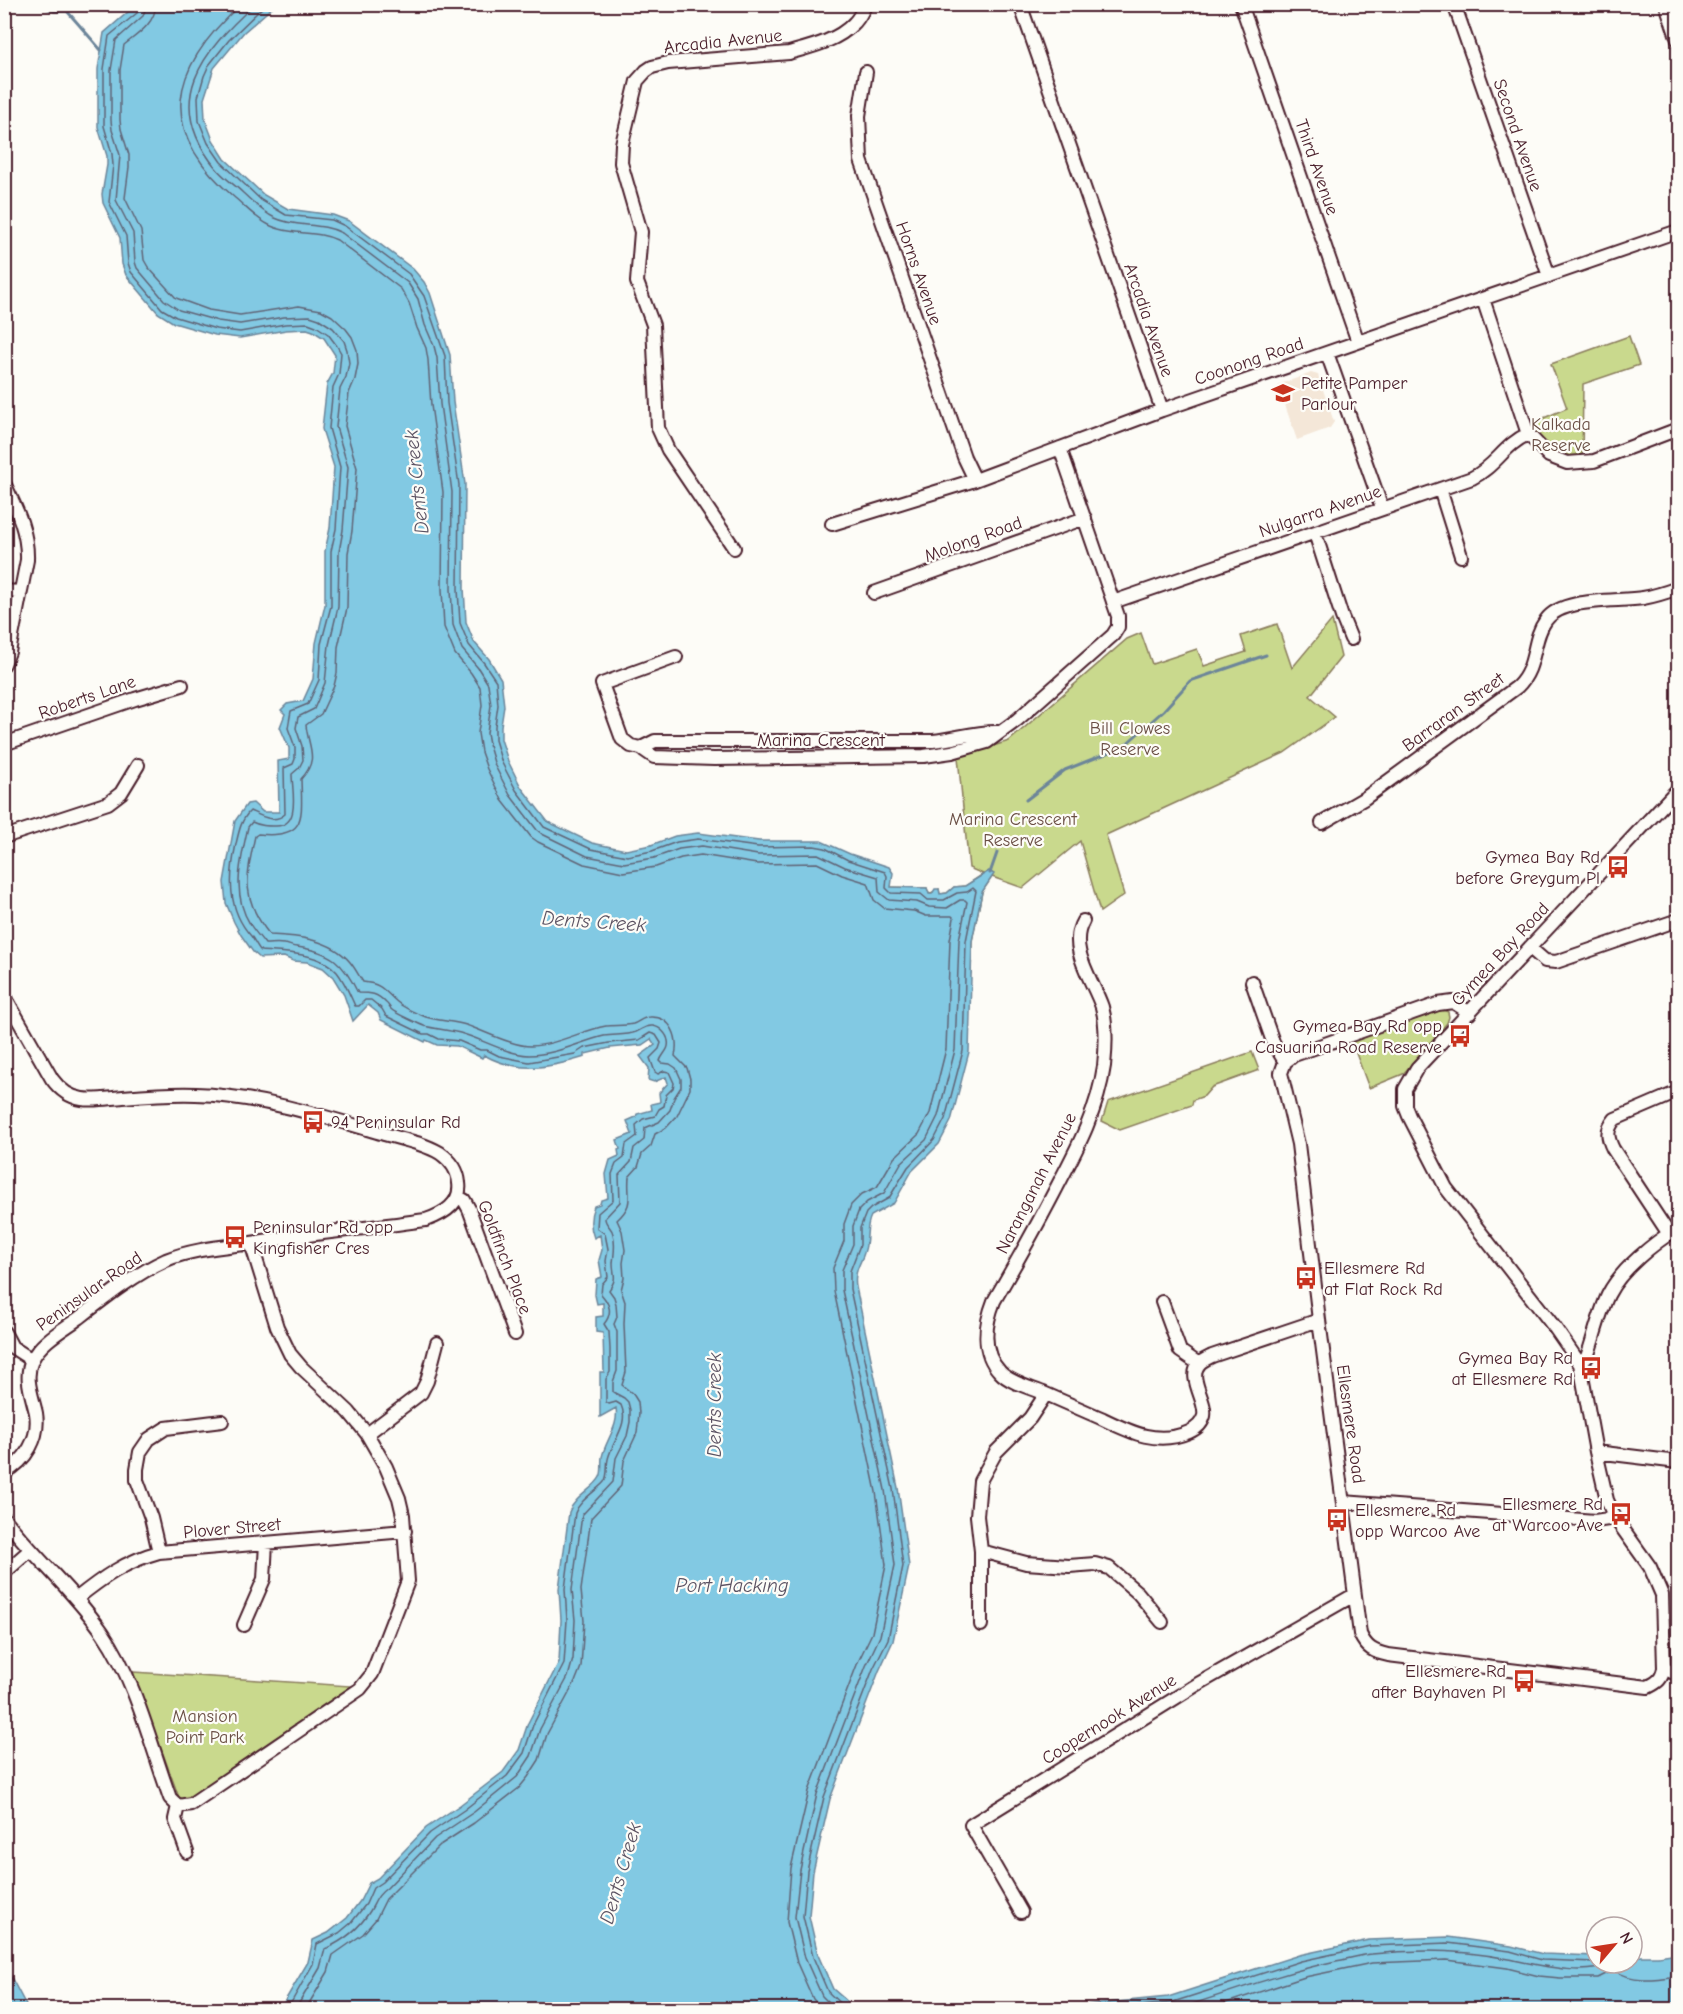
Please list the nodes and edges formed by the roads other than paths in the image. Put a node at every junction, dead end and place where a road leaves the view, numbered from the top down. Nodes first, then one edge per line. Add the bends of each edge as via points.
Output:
1 (866, 4) edge
2 (1020, 4) edge
3 (1241, 4) edge
4 (1454, 4) edge
5 (1666, 4) edge
6 (1678, 40) edge
7 (866, 72) dead end
8 (1678, 231) edge
9 (1549, 276) junction
10 (1483, 299) junction
11 (1358, 342) junction
12 (1327, 353) junction
13 (1162, 410) junction
14 (1678, 429) edge
15 (1528, 434) junction
16 (1060, 448) junction
17 (975, 480) junction
18 (4, 483) edge
19 (1440, 489) junction
20 (1382, 508) junction
21 (1085, 518) junction
22 (832, 524) dead end
23 (1315, 533) junction
24 (734, 548) dead end
25 (1461, 556) dead end
26 (1678, 588) edge
27 (4, 591) edge
28 (21, 592) junction
29 (874, 593) dead end
30 (1113, 602) junction
31 (1351, 639) dead end
32 (676, 657) dead end
33 (4, 664) edge
34 (182, 685) dead end
35 (998, 732) junction
36 (4, 744) edge
37 (641, 748) junction
38 (138, 765) dead end
39 (1678, 789) edge
40 (1322, 823) dead end
41 (4, 837) edge
42 (1678, 920) edge
43 (1083, 921) dead end
44 (1530, 948) junction
45 (1252, 982) dead end
46 (4, 995) edge
47 (1470, 1013) junction
48 (1285, 1062) junction
49 (1678, 1092) edge
50 (458, 1197) junction
51 (1674, 1231) edge
52 (251, 1243) junction
53 (1162, 1302) dead end
54 (1319, 1320) junction
55 (515, 1334) dead end
56 (6, 1340) edge
57 (437, 1343) dead end
58 (32, 1360) junction
59 (1199, 1364) junction
60 (1580, 1364) junction
61 (1046, 1394) junction
62 (222, 1421) dead end
63 (367, 1434) junction
64 (1596, 1452) junction
65 (1678, 1462) edge
66 (4, 1473) edge
67 (1344, 1502) junction
68 (4, 1518) edge
69 (1615, 1518) junction
70 (405, 1531) junction
71 (266, 1544) junction
72 (30, 1550) junction
73 (981, 1551) junction
74 (159, 1552) junction
75 (4, 1573) edge
76 (1354, 1595) junction
77 (76, 1599) junction
78 (1162, 1622) dead end
79 (244, 1625) dead end
80 (981, 1625) dead end
81 (1664, 1668) junction
82 (1678, 1675) edge
83 (178, 1806) junction
84 (187, 1852) dead end
85 (1021, 1912) dead end

1 - 24 street, Arcadia Avenue via 853,25 838,36 805,49 668,63 652,67 637,81 621,163 641,232 637,282 652,325 658,428 668,450
2 - 13 street, Arcadia Avenue
3 - 11 street, Third Avenue
4 - 9 street, Second Avenue
5 - 6 street
7 - 17 street, Horns Avenue via 859,116 861,160
8 - 9 street, Coonong Road
9 - 10 street, Coonong Road
10 - 11 street, Coonong Road
10 - 15 street
11 - 12 street, Coonong Road
12 - 13 street, Coonong Road
12 - 20 street
13 - 16 street, Coonong Road
14 - 15 street via 1594,461 1567,464 1549,456
15 - 19 street, Nulgarra Avenue via 1515,440 1476,476
16 - 17 street, Coonong Road
16 - 21 street, Marina Crescent
17 - 22 street, Coonong Road
18 - 28 street via 18,512 27,546
19 - 20 street, Nulgarra Avenue
19 - 25 street
20 - 23 street, Nulgarra Avenue
21 - 29 street, Molong Road
21 - 30 street, Marina Crescent
23 - 30 street, Nulgarra Avenue
23 - 31 street
26 - 40 street, Barraran Street via 1644,598 1573,604 1557,610 1545,621 1529,672 1517,687 1365,798
27 - 28 street
28 - 33 street
30 - 35 street, Marina Crescent via 1119,622 1116,632 1017,720
32 - 37 street, Marina Crescent via 602,684 620,735 631,746
34 - 36 street, Roberts Lane
35 - 37 street, Marina Crescent via 933,741 655,741
35 - 37 street, Marina Crescent via 987,742 966,749 924,756 666,758 654,757
38 - 41 street via 121,793 108,803
39 - 44 street, Gymea Bay Road
42 - 44 street via 1556,963 1545,961
43 - 61 street, Naranganah Avenue via 1078,930 1078,947 1102,1008 1106,1039 1101,1082 1087,1128 994,1301 986,1332 987,1346 1000,1372
44 - 47 street, Gymea Bay Road
45 - 48 street, Ellesmere Road via 1273,1042
46 - 50 street via 52,1079 71,1095 92,1099 198,1094 278,1106 359,1126 441,1154 458,1176
47 - 48 street via 1452,1002 1438,1004 1294,1055
47 - 60 street, Gymea Bay Road via 1410,1079 1405,1089 1405,1106 1446,1188
48 - 54 street, Ellesmere Road via 1281,1078 1298,1144
49 - 51 street via 1615,1119 1609,1126 1608,1137
50 - 52 street, Peninsular Road via 443,1213 426,1220
50 - 55 street, Goldfinch Place via 469,1209
51 - 60 street via 1653,1246 1608,1294 1587,1357
52 - 58 street, Peninsular Road via 187,1253 154,1266 101,1301 53,1338
52 - 63 street via 277,1327 291,1354
53 - 59 street via 1180,1351
54 - 59 street via 1212,1356
54 - 67 street, Ellesmere Road
56 - 58 street
57 - 63 street via 420,1393
58 - 66 street via 28,1378 36,1414 35,1436 23,1460
59 - 61 street, Naranganah Avenue via 1195,1371 1204,1415 1197,1428 1165,1439 1130,1432
60 - 64 street
61 - 73 street via 1030,1418 996,1452 980,1481 977,1516
62 - 74 street via 166,1428 149,1439 141,1452 137,1480
63 - 70 street via 399,1498
64 - 65 street
64 - 69 street
67 - 69 street via 1595,1521
67 - 76 street, Ellesmere Road
68 - 72 street
69 - 81 street via 1650,1567 1662,1595
70 - 71 street, Plover Street
70 - 83 street via 408,1581 372,1674 364,1685 191,1804
71 - 74 street, Plover Street
71 - 79 street via 265,1575
72 - 75 street
72 - 77 street
73 - 78 street via 1026,1563 1095,1564 1109,1568
73 - 80 street
74 - 77 street, Plover Street via 117,1568
76 - 81 street, Ellesmere Road via 1360,1634 1367,1647 1377,1653 1640,1687 1658,1683
76 - 85 street, Coopernook Avenue via 1198,1684 971,1825
77 - 83 street via 119,1661 170,1798
81 - 82 street
83 - 84 street via 175,1819

